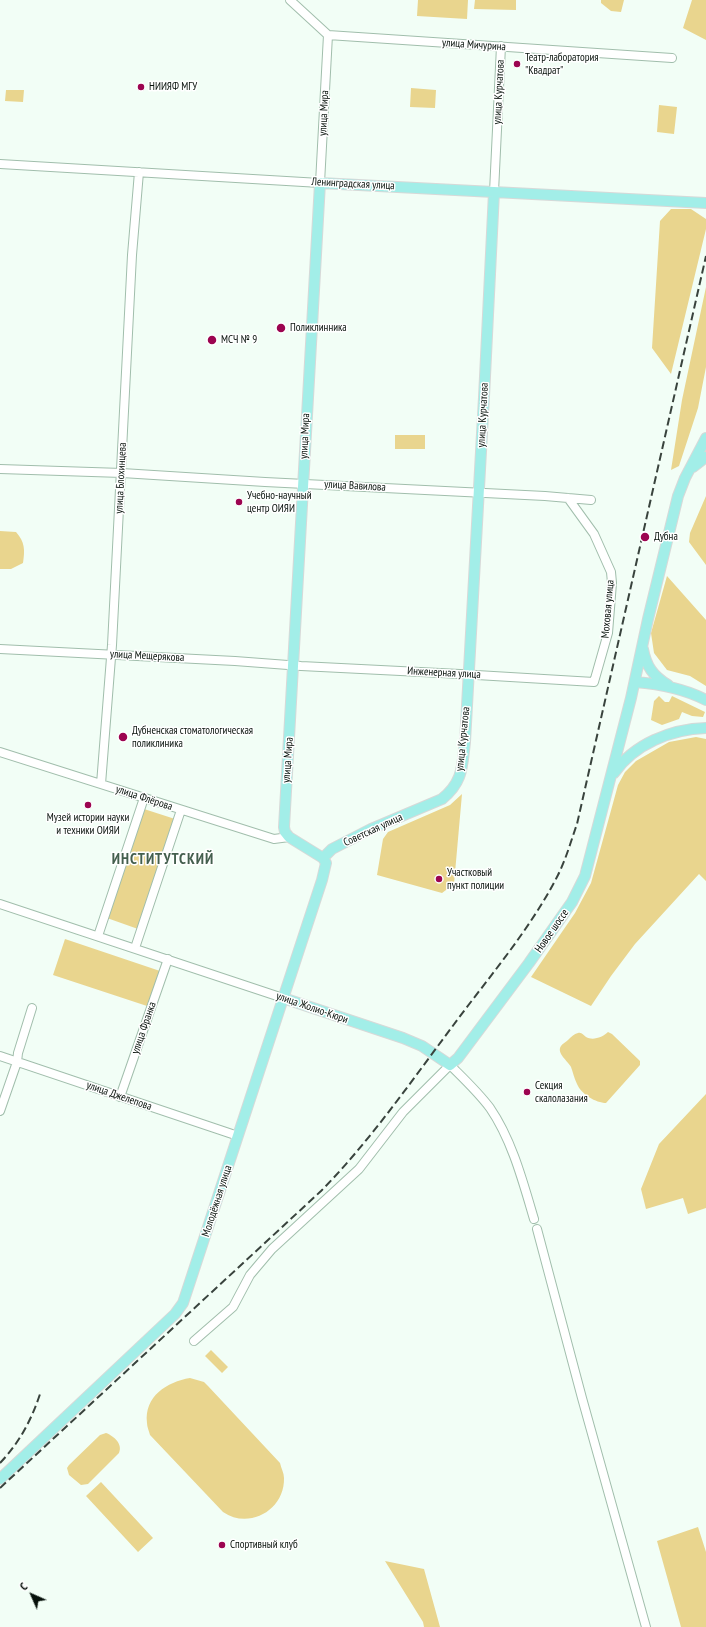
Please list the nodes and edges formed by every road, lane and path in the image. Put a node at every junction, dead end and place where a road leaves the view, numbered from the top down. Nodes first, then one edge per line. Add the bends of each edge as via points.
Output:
1 (290, 0) edge
2 (328, 35) junction
3 (501, 46) junction
4 (672, 58) dead end
5 (0, 164) edge
6 (139, 172) junction
7 (320, 183) junction
8 (494, 192) junction
9 (706, 203) edge
10 (706, 438) edge
11 (706, 457) edge
12 (0, 469) edge
13 (688, 472) junction
14 (122, 473) junction
15 (303, 484) junction
16 (478, 492) junction
17 (568, 498) junction
18 (591, 500) dead end
19 (642, 645) junction
20 (0, 649) edge
21 (111, 654) junction
22 (294, 665) junction
23 (468, 674) junction
24 (594, 682) joint
25 (635, 682) junction
26 (668, 685) junction
27 (706, 700) edge
28 (706, 728) edge
29 (620, 743) junction
30 (640, 748) junction
31 (0, 752) edge
32 (612, 777) junction
33 (457, 783) joint
34 (101, 784) junction
35 (144, 798) junction
36 (181, 810) junction
37 (289, 837) junction
38 (323, 858) junction
39 (0, 904) edge
40 (98, 936) junction
41 (135, 948) junction
42 (168, 959) junction
43 (283, 998) junction
44 (32, 1008) dead end
45 (0, 1056) edge
46 (17, 1062) junction
47 (450, 1065) junction
48 (120, 1097) junction
49 (0, 1111) edge
50 (238, 1136) junction
51 (534, 1219) dead end
52 (537, 1230) dead end
53 (194, 1341) dead end
54 (0, 1479) edge
55 (646, 1627) edge

1 - 2 street
2 - 3 street, улица Мичурина
2 - 7 street, улица Мира
3 - 4 street, улица Мичурина
3 - 8 street, улица Курчатова
5 - 6 street, Ленинградская улица
6 - 7 street, Ленинградская улица
6 - 14 street, улица Блохинцева via 132,255
7 - 8 main road, Ленинградская улица
7 - 15 main road, улица Мира
8 - 9 main road, Ленинградская улица
8 - 16 main road, улица Курчатова
10 - 13 main road, Новое шоссе
11 - 13 main road
12 - 14 street, улица Вавилова
13 - 19 main road, Новое шоссе via 678,496
14 - 15 street, улица Вавилова
14 - 21 street, улица Блохинцева
15 - 16 street, улица Вавилова
15 - 22 main road, улица Мира
16 - 17 street, улица Вавилова
16 - 23 main road, улица Курчатова
17 - 18 street, улица Вавилова
17 - 24 street, Моховая улица via 594,534 611,572 608,633
19 - 25 main road, Новое шоссе
19 - 26 main road via 649,669
20 - 21 street, улица Мещерякова
21 - 22 street, улица Мещерякова
21 - 34 street, улица Блохинцева
22 - 23 street, Инженерная улица
22 - 37 main road, улица Мира via 284,816 285,832
23 - 24 street, Инженерная улица
23 - 33 main road, улица Курчатова via 465,742
25 - 26 main road
25 - 29 main road, Новое шоссе
26 - 27 main road
28 - 30 main road, Новое шоссе via 671,733
29 - 30 main road via 630,750
29 - 32 main road, Новое шоссе
30 - 32 main road, Новое шоссе via 624,761
31 - 34 street, улица Флёрова
32 - 47 main road, Новое шоссе via 590,863 575,898 458,1058
33 - 38 main road, Советская улица via 442,799 332,848
34 - 35 street, улица Флёрова
35 - 36 street, улица Флёрова
35 - 40 street
36 - 37 street, улица Флёрова via 274,839
36 - 41 street
37 - 38 main road
38 - 43 main road, Молодёжная улица via 326,863 322,880
39 - 40 street, улица Жолио-Кюри
40 - 41 street, улица Жолио-Кюри
41 - 42 street, улица Жолио-Кюри
42 - 43 street, улица Жолио-Кюри
42 - 48 street, улица Франка
43 - 47 main road, улица Жолио-Кюри via 403,1038 422,1046
43 - 50 main road, Молодёжная улица
44 - 46 street
45 - 46 street, улица Джелепова
46 - 48 street, улица Джелепова
46 - 49 street
47 - 51 street, улица Жолио-Кюри via 481,1098 498,1121
47 - 53 street via 403,1112 359,1169 272,1249 250,1275 233,1307
48 - 50 street, улица Джелепова
50 - 54 main road, Молодёжная улица via 179,1309
52 - 55 street

